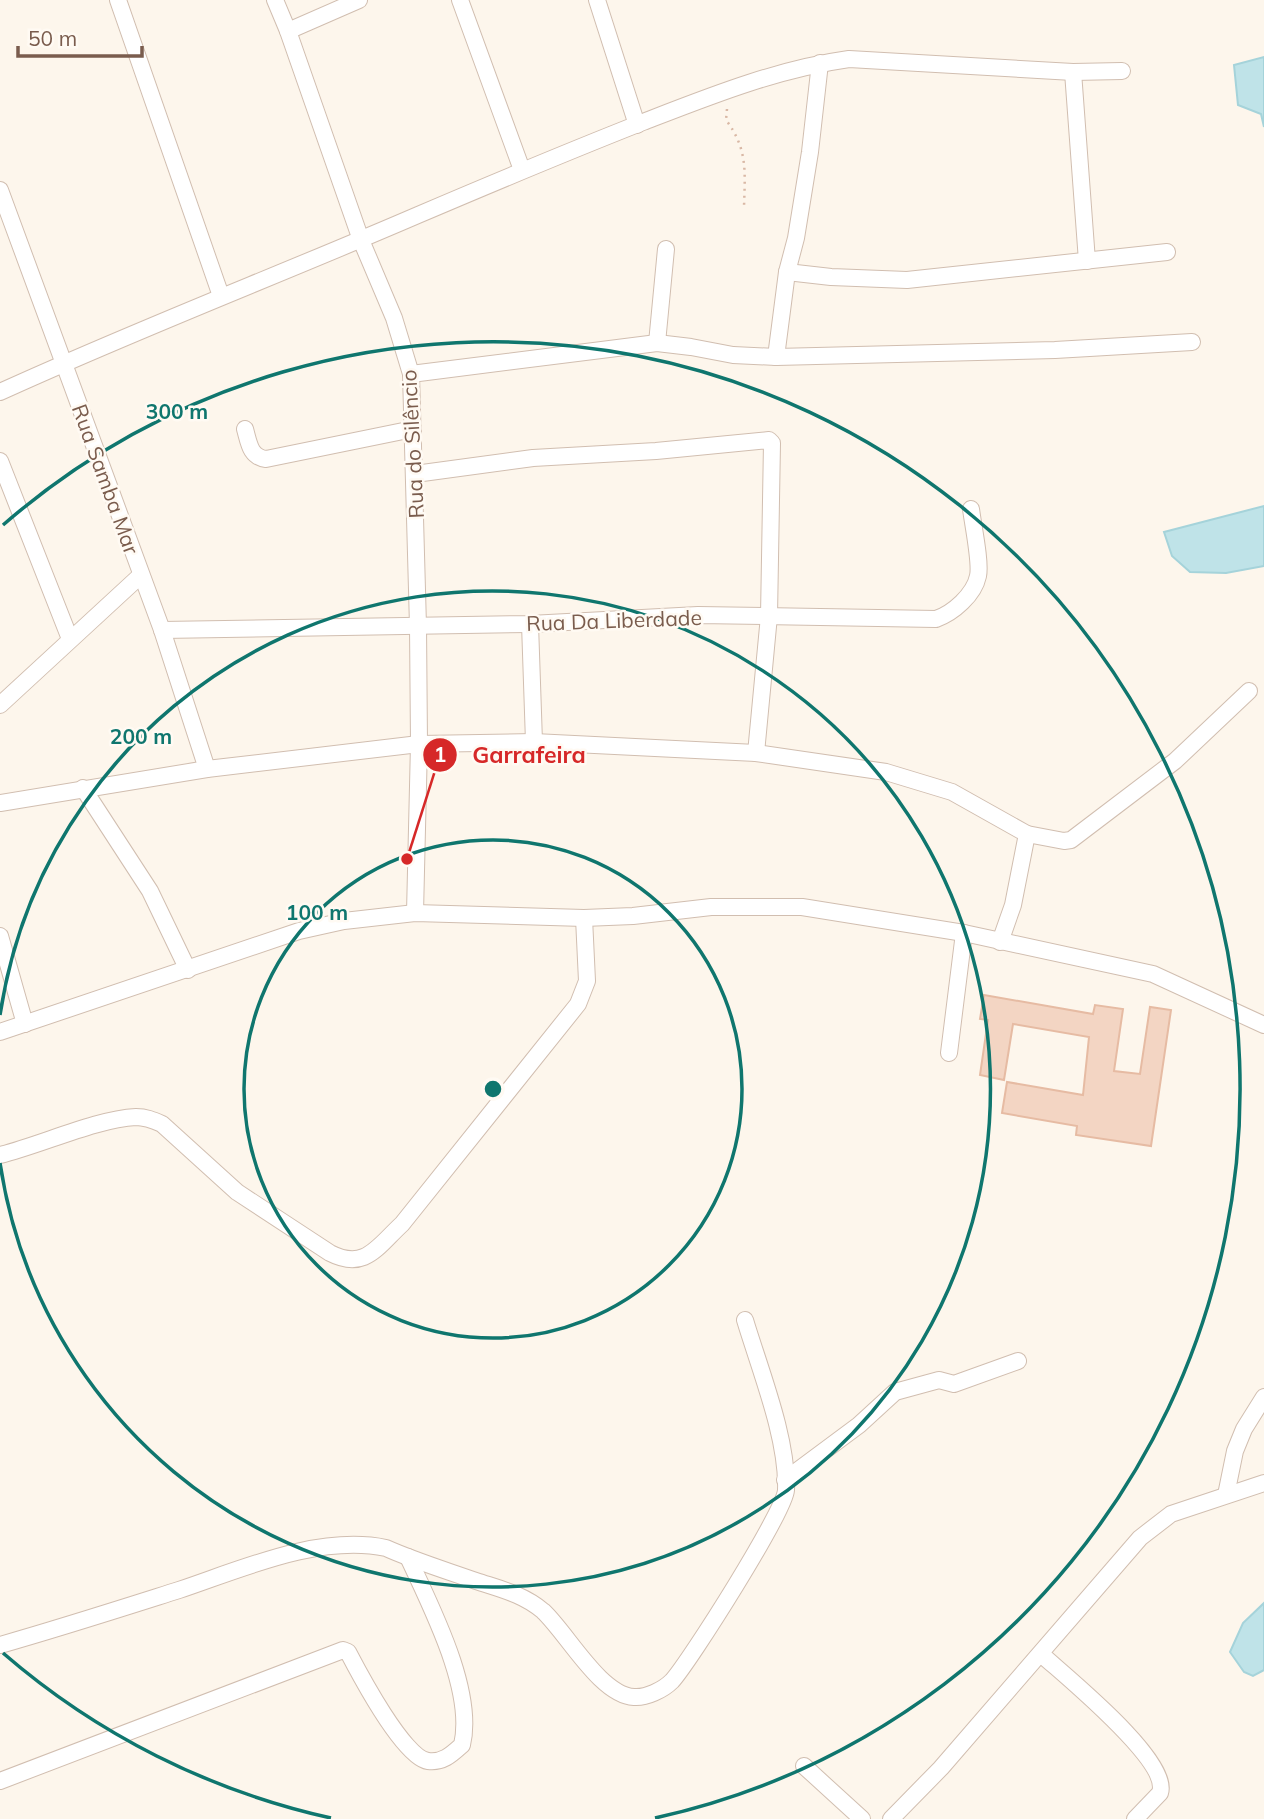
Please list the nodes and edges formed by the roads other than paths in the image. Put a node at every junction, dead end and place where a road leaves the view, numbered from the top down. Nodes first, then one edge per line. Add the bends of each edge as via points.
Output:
1 (118, 0) edge
2 (275, 0) edge
3 (359, 0) edge
4 (460, 0) edge
5 (597, 0) edge
6 (288, 31) junction
7 (820, 63) junction
8 (1122, 71) dead end
9 (1073, 72) junction
10 (637, 125) junction
11 (522, 170) junction
12 (0, 190) edge
13 (361, 240) junction
14 (666, 249) dead end
15 (1167, 251) dead end
16 (1087, 261) junction
17 (787, 272) junction
18 (221, 296) junction
19 (1192, 342) dead end
20 (657, 343) junction
21 (776, 357) junction
22 (63, 363) junction
23 (411, 374) junction
24 (0, 392) edge
25 (245, 429) dead end
26 (413, 429) junction
27 (0, 461) edge
28 (415, 474) junction
29 (971, 509) dead end
30 (141, 575) junction
31 (769, 616) junction
32 (530, 624) junction
33 (418, 626) junction
34 (162, 630) junction
35 (70, 639) junction
36 (1249, 691) dead end
37 (0, 705) edge
38 (534, 742) junction
39 (419, 744) junction
40 (757, 752) junction
41 (207, 769) junction
42 (83, 788) junction
43 (0, 803) edge
44 (1027, 834) junction
45 (415, 913) junction
46 (584, 918) junction
47 (964, 933) junction
48 (0, 936) edge
49 (1000, 942) junction
50 (188, 970) junction
51 (25, 1024) junction
52 (1264, 1025) edge
53 (0, 1032) edge
54 (949, 1053) dead end
55 (0, 1155) edge
56 (745, 1320) dead end
57 (1018, 1361) dead end
58 (1264, 1397) edge
59 (785, 1480) junction
60 (1264, 1483) edge
61 (1226, 1495) junction
62 (408, 1558) junction
63 (0, 1645) edge
64 (1041, 1654) junction
65 (804, 1766) dead end
66 (0, 1780) edge
67 (862, 1819) edge
68 (891, 1819) edge
69 (1135, 1819) edge

1 - 18 street
2 - 6 street, Rua do Silêncio
3 - 6 street
4 - 11 street
5 - 10 street
6 - 13 street, Rua do Silêncio
7 - 9 street via 849,59
7 - 10 street via 729,88
7 - 17 street via 810,152
8 - 9 street
9 - 16 street
10 - 11 street
11 - 13 street
12 - 22 street, Rua Samba Mar
13 - 18 street
13 - 23 street, Rua do Silêncio via 394,318
14 - 20 street
15 - 16 street
16 - 17 street via 907,280
17 - 21 street
18 - 22 street
19 - 21 street
20 - 21 street
20 - 23 street
22 - 24 street
22 - 30 street, Rua Samba Mar
23 - 26 street, Rua do Silêncio
25 - 26 street via 253,454 266,459
26 - 28 street, Rua do Silêncio
27 - 35 street
28 - 31 street via 533,458 769,440
28 - 33 street, Rua do Silêncio
29 - 31 street, Rua Da Liberdade via 978,575 946,616
30 - 34 street, Rua Samba Mar
30 - 35 street
31 - 32 street, Rua Da Liberdade
31 - 40 street
32 - 33 street, Rua Da Liberdade
32 - 38 street
33 - 34 street, Rua Da Liberdade
33 - 39 street, Rua do Silêncio
34 - 41 street, Rua Samba Mar
35 - 37 street
36 - 44 street via 1175,761 1071,840
38 - 39 street
38 - 40 street
39 - 41 street
39 - 45 street, Rua do Silêncio
40 - 44 street via 886,772 934,785
41 - 42 street
42 - 43 street
42 - 50 street via 150,891
44 - 49 street via 1013,905
45 - 46 street
45 - 50 street via 299,931
46 - 47 street via 711,907 802,907
46 - 55 street via 587,981 578,1004 402,1224 368,1255 354,1261 330,1253 237,1192 151,1118 108,1122
47 - 49 street
47 - 54 street
48 - 51 street
49 - 52 street via 1153,974
50 - 51 street
51 - 53 street
56 - 59 street via 780,1440
57 - 59 street via 954,1384 939,1380 895,1392
58 - 61 street via 1235,1451
59 - 62 street via 785,1496 747,1567 671,1683 655,1693 634,1697 617,1692 528,1598
60 - 61 street
61 - 64 street via 1186,1508 1157,1524
62 - 63 street via 370,1545 299,1551
62 - 66 street via 450,1657 465,1709 462,1745 451,1755 427,1761 409,1751 343,1650
64 - 68 street
64 - 69 street via 1127,1731 1161,1779 1160,1793
65 - 67 street

